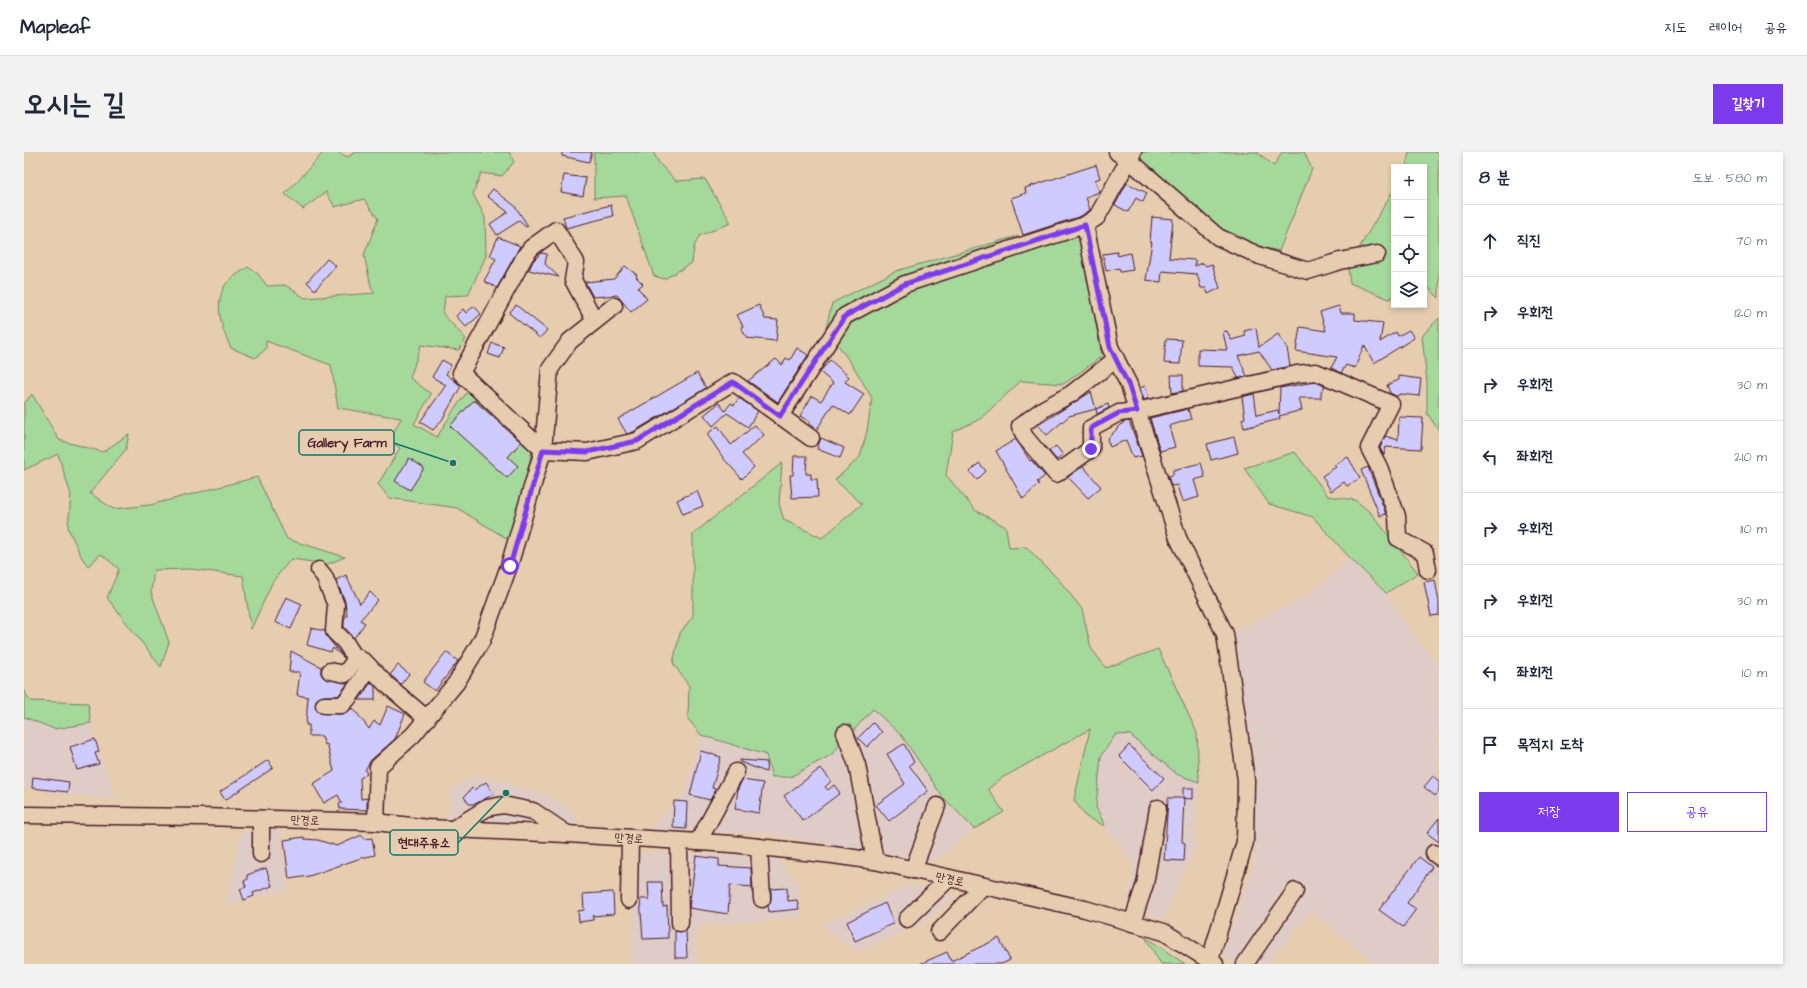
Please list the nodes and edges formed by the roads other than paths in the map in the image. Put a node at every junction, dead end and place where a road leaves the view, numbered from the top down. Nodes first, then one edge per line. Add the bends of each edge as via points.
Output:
1 (1126, 155) edge
2 (1085, 225) junction
3 (1377, 254) dead end
4 (614, 306) dead end
5 (595, 321) junction
6 (1116, 359) junction
7 (1137, 411) junction
8 (780, 416) junction
9 (811, 438) dead end
10 (543, 450) junction
11 (319, 570) dead end
12 (1428, 570) dead end
13 (363, 662) junction
14 (330, 671) dead end
15 (324, 705) dead end
16 (427, 719) junction
17 (845, 733) dead end
18 (736, 772) dead end
19 (936, 806) dead end
20 (1158, 808) dead end
21 (24, 815) edge
22 (261, 819) junction
23 (376, 822) junction
24 (454, 829) junction
25 (567, 834) junction
26 (630, 838) junction
27 (679, 841) junction
28 (698, 842) junction
29 (758, 847) junction
30 (261, 854) dead end
31 (875, 861) junction
32 (913, 870) junction
33 (949, 878) junction
34 (983, 886) junction
35 (1295, 891) dead end
36 (762, 899) dead end
37 (629, 900) dead end
38 (907, 920) dead end
39 (680, 923) dead end
40 (1132, 923) junction
41 (939, 932) dead end
42 (1213, 962) edge
43 (1245, 964) edge

1 - 2 street via 1097,217
1 - 3 street via 1218,237 1260,256 1308,271 1340,261
2 - 6 street via 1110,347
2 - 8 street via 905,284 845,316
4 - 5 street
5 - 10 street via 570,341 550,369
5 - 10 street via 573,280 576,262 556,230 531,248 525,256 460,374
6 - 7 street
6 - 7 street via 1071,394 1020,426 1025,437 1056,474 1091,449 1091,428 1119,413
7 - 12 street via 1297,374 1316,372 1391,404 1369,448 1379,467 1397,516 1398,538 1425,553
7 - 42 street via 1178,538 1225,634 1246,780 1245,842
8 - 9 street
8 - 10 street via 733,382 637,441 587,452
10 - 16 street via 510,566 482,640 456,683
11 - 13 street via 336,605 334,631
13 - 14 street via 345,674
13 - 15 street via 351,697 342,705
13 - 16 street
16 - 23 street via 378,767
17 - 31 street via 857,765
18 - 28 street
19 - 32 street
20 - 40 street via 1145,884
21 - 22 street, 만경로
22 - 23 street, 만경로
22 - 30 street
23 - 24 street, 만경로
24 - 25 street, 만경로
24 - 25 street via 487,808 503,805 533,811
25 - 26 street, 만경로
26 - 27 street, 만경로
26 - 37 street
27 - 28 street, 만경로
27 - 39 street
28 - 29 street, 만경로
29 - 31 street, 만경로
29 - 36 street
31 - 32 street, 만경로
32 - 33 street, 만경로
33 - 34 street, 만경로
33 - 38 street
34 - 40 street, 만경로 via 1085,909
34 - 41 street
35 - 43 street
40 - 42 street, 만경로 via 1164,932

